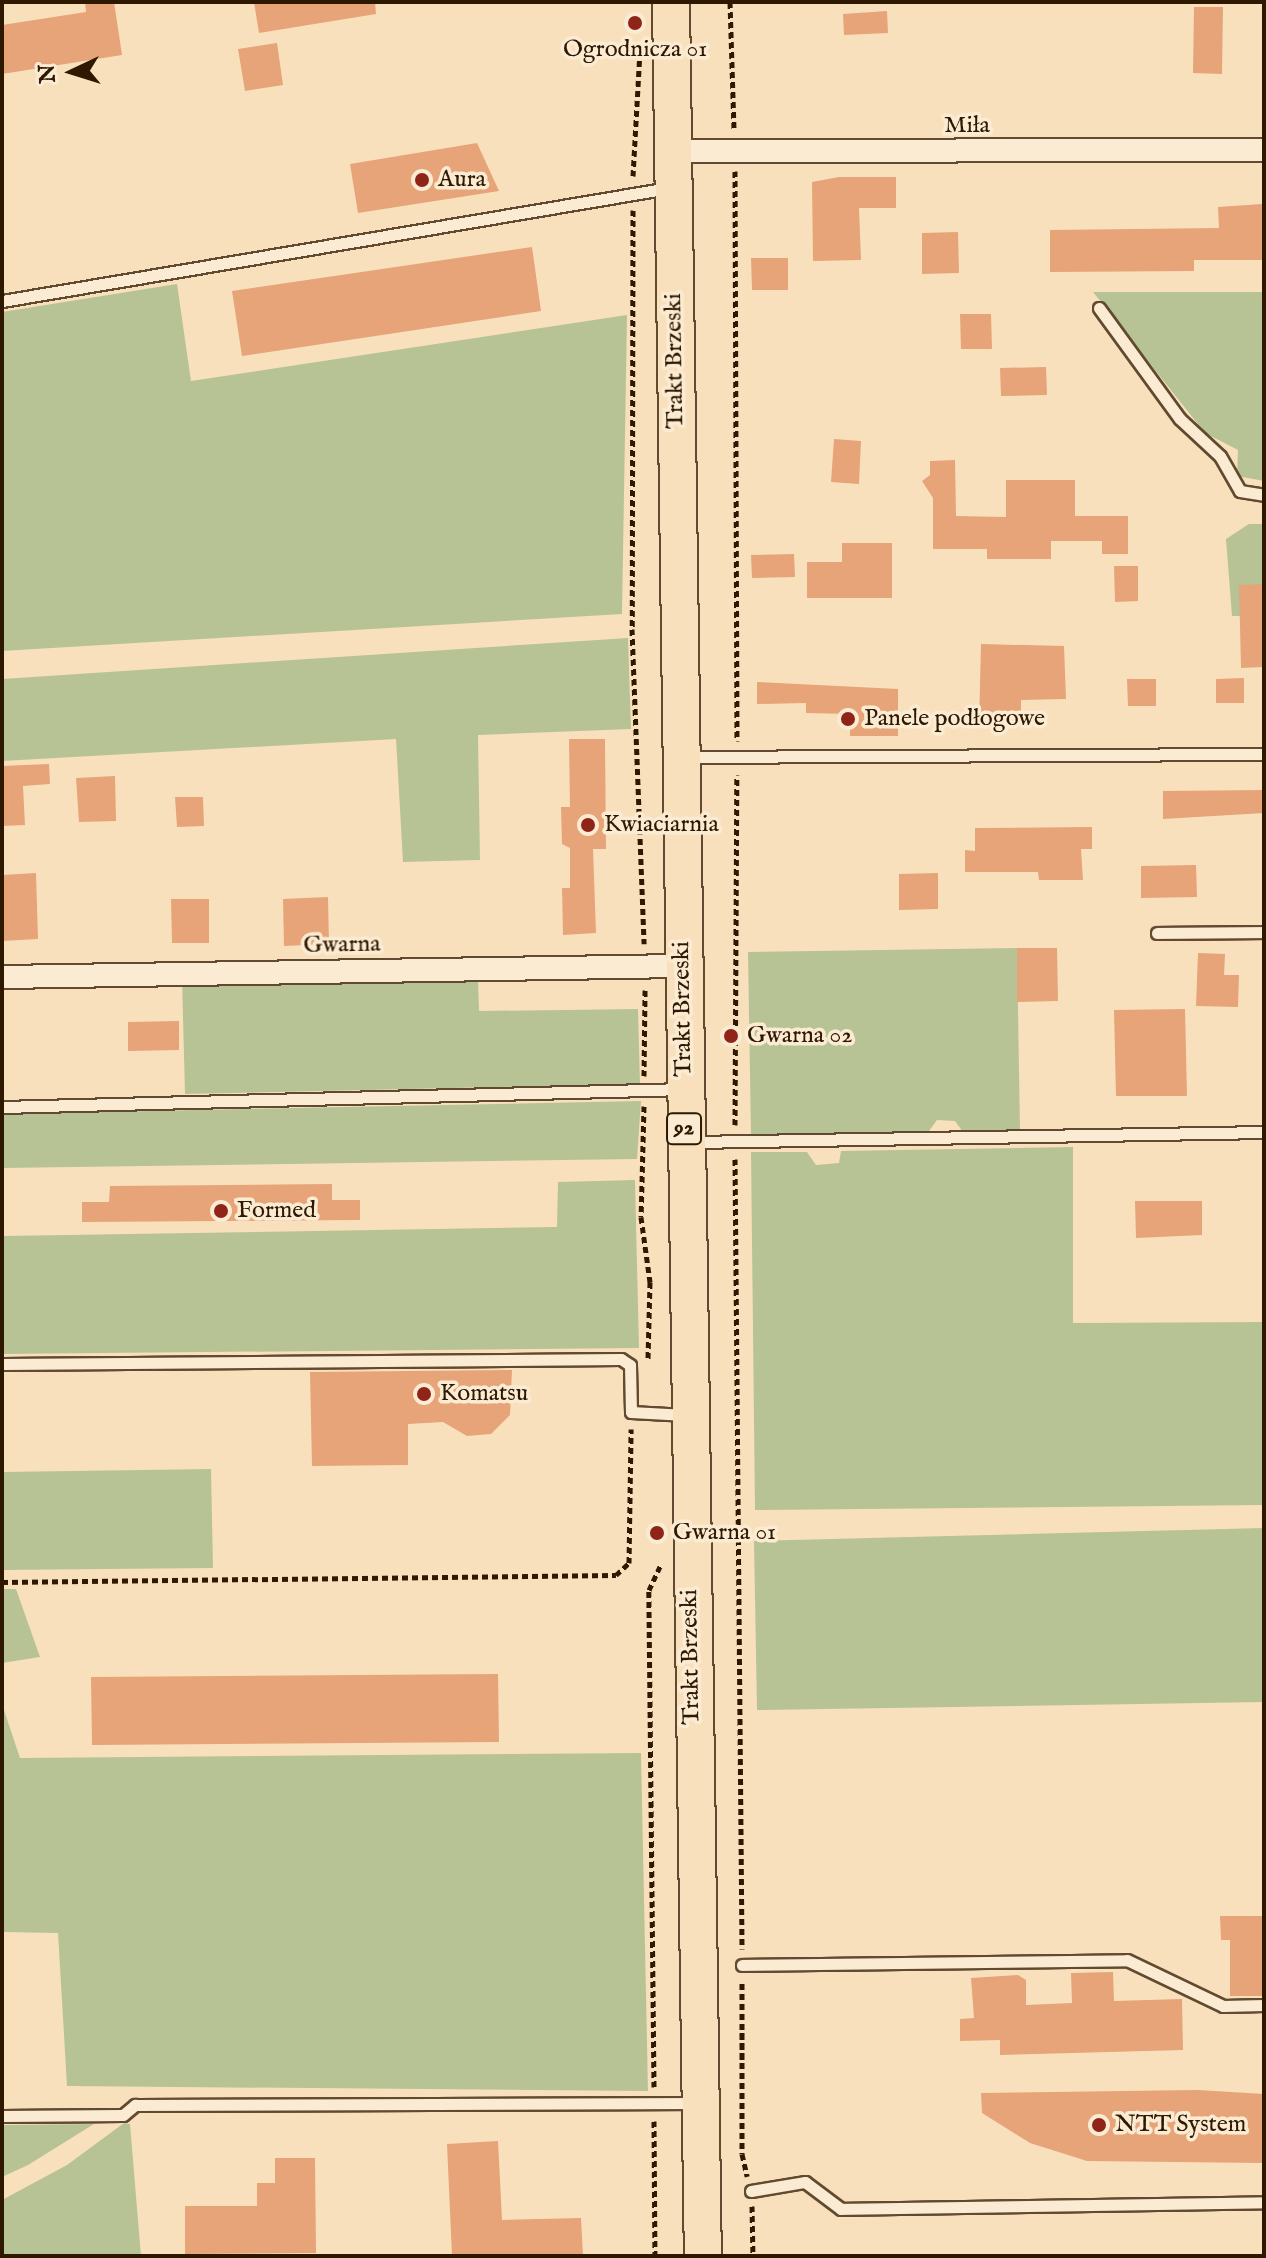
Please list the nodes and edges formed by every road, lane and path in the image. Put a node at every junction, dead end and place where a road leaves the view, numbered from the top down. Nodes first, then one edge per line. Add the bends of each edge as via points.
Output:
1 (671, 2) edge
2 (730, 2) edge
3 (643, 44) dead end
4 (1264, 150) edge
5 (671, 151) junction
6 (735, 153) junction
7 (673, 188) junction
8 (633, 196) junction
9 (2, 301) edge
10 (1099, 308) dead end
11 (1264, 495) edge
12 (1264, 754) edge
13 (680, 756) junction
14 (737, 757) junction
15 (1264, 932) edge
16 (1157, 933) dead end
17 (645, 966) junction
18 (682, 966) junction
19 (2, 977) edge
20 (684, 1089) junction
21 (644, 1091) junction
22 (2, 1107) edge
23 (1264, 1132) edge
24 (684, 1142) junction
25 (735, 1145) junction
26 (2, 1364) edge
27 (631, 1412) junction
28 (647, 1413) junction
29 (687, 1415) junction
30 (661, 1550) dead end
31 (2, 1582) edge
32 (742, 1965) junction
33 (1264, 2005) edge
34 (654, 2103) junction
35 (700, 2103) junction
36 (2, 2116) edge
37 (751, 2191) junction
38 (1264, 2202) edge
39 (655, 2256) edge
40 (703, 2256) edge
41 (753, 2256) edge

1 - 5 main road, Trakt Brzeski / 92
2 - 6 path
3 - 8 path via 634,65
4 - 6 street, Miła
5 - 6 street, Miła
5 - 7 main road, Trakt Brzeski / 92
6 - 14 path
7 - 8 lane
7 - 13 main road, Trakt Brzeski / 92
8 - 9 lane
8 - 17 path via 632,629
10 - 11 lane via 1180,419 1220,456 1240,491
12 - 14 lane
13 - 14 lane
13 - 18 main road, Trakt Brzeski / 92
14 - 25 path
15 - 16 lane
17 - 18 street, Gwarna
17 - 19 street, Gwarna
17 - 21 path
18 - 20 main road, Trakt Brzeski / 92
20 - 21 lane
20 - 24 main road, Trakt Brzeski / 92
21 - 22 lane
21 - 28 path
23 - 25 lane
24 - 25 lane
24 - 29 main road, Trakt Brzeski / 92
25 - 32 path
26 - 27 lane via 621,1359 630,1365
27 - 28 lane
27 - 31 path via 629,1563 616,1575
28 - 29 lane
29 - 35 main road, Trakt Brzeski / 92
30 - 34 path via 649,1590
32 - 33 lane via 1127,1960 1223,2006
32 - 37 path via 742,2154
34 - 35 lane
34 - 36 lane via 135,2105 123,2115
34 - 39 path
35 - 40 main road, Trakt Brzeski / 92
37 - 38 lane via 805,2182 841,2209
37 - 41 path

